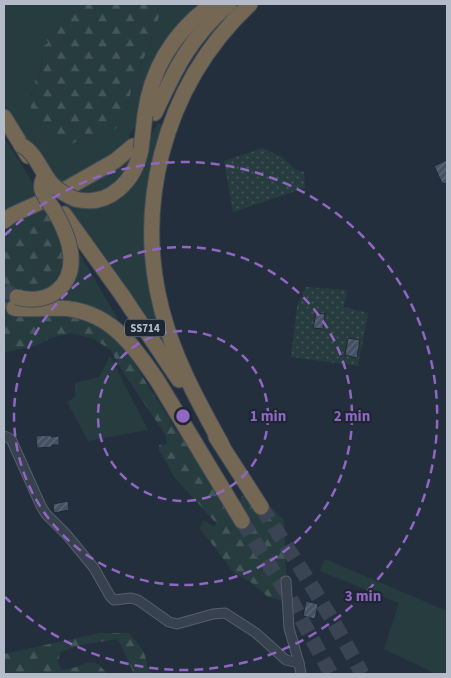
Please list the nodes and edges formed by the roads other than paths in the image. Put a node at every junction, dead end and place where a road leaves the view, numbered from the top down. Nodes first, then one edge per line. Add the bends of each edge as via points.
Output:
1 (212, 4) edge
2 (229, 4) edge
3 (235, 4) edge
4 (250, 4) edge
5 (206, 27) junction
6 (150, 114) junction
7 (4, 116) edge
8 (21, 145) junction
9 (137, 147) junction
10 (43, 179) junction
11 (69, 195) junction
12 (45, 200) dead end
13 (24, 210) junction
14 (64, 214) junction
15 (4, 221) edge
16 (4, 228) edge
17 (4, 436) edge
18 (192, 436) junction
19 (222, 445) junction
20 (262, 507) tunnel mouth
21 (242, 521) tunnel mouth
22 (286, 581) dead end
23 (298, 662) junction
24 (301, 674) edge

1 - 6 highway via 184,29 165,53 152,83
2 - 5 highway
3 - 5 highway
4 - 19 highway via 211,47 182,96 160,155 151,210 153,267 163,318 183,371
5 - 6 highway via 179,61
6 - 9 highway, bridge
7 - 8 highway, SS714
8 - 10 highway, SS714, bridge
8 - 11 highway, bridge via 30,150 51,183
9 - 11 highway
9 - 11 highway via 132,173 116,192 98,201 84,201
10 - 14 highway, SS714
10 - 18 highway, bridge via 41,189 69,243 70,270 62,285 50,296 15,303 76,310 110,325 125,338 158,380
12 - 13 highway
13 - 15 highway
13 - 16 highway
14 - 18 highway, SS714 via 138,337
14 - 19 highway, SS714 via 141,322
17 - 23 street via 11,439 46,514 94,568 114,600 138,600 177,624 225,613 256,633 286,660
18 - 21 highway, SS714
19 - 20 highway, SS714
22 - 23 street via 289,628
23 - 24 street

